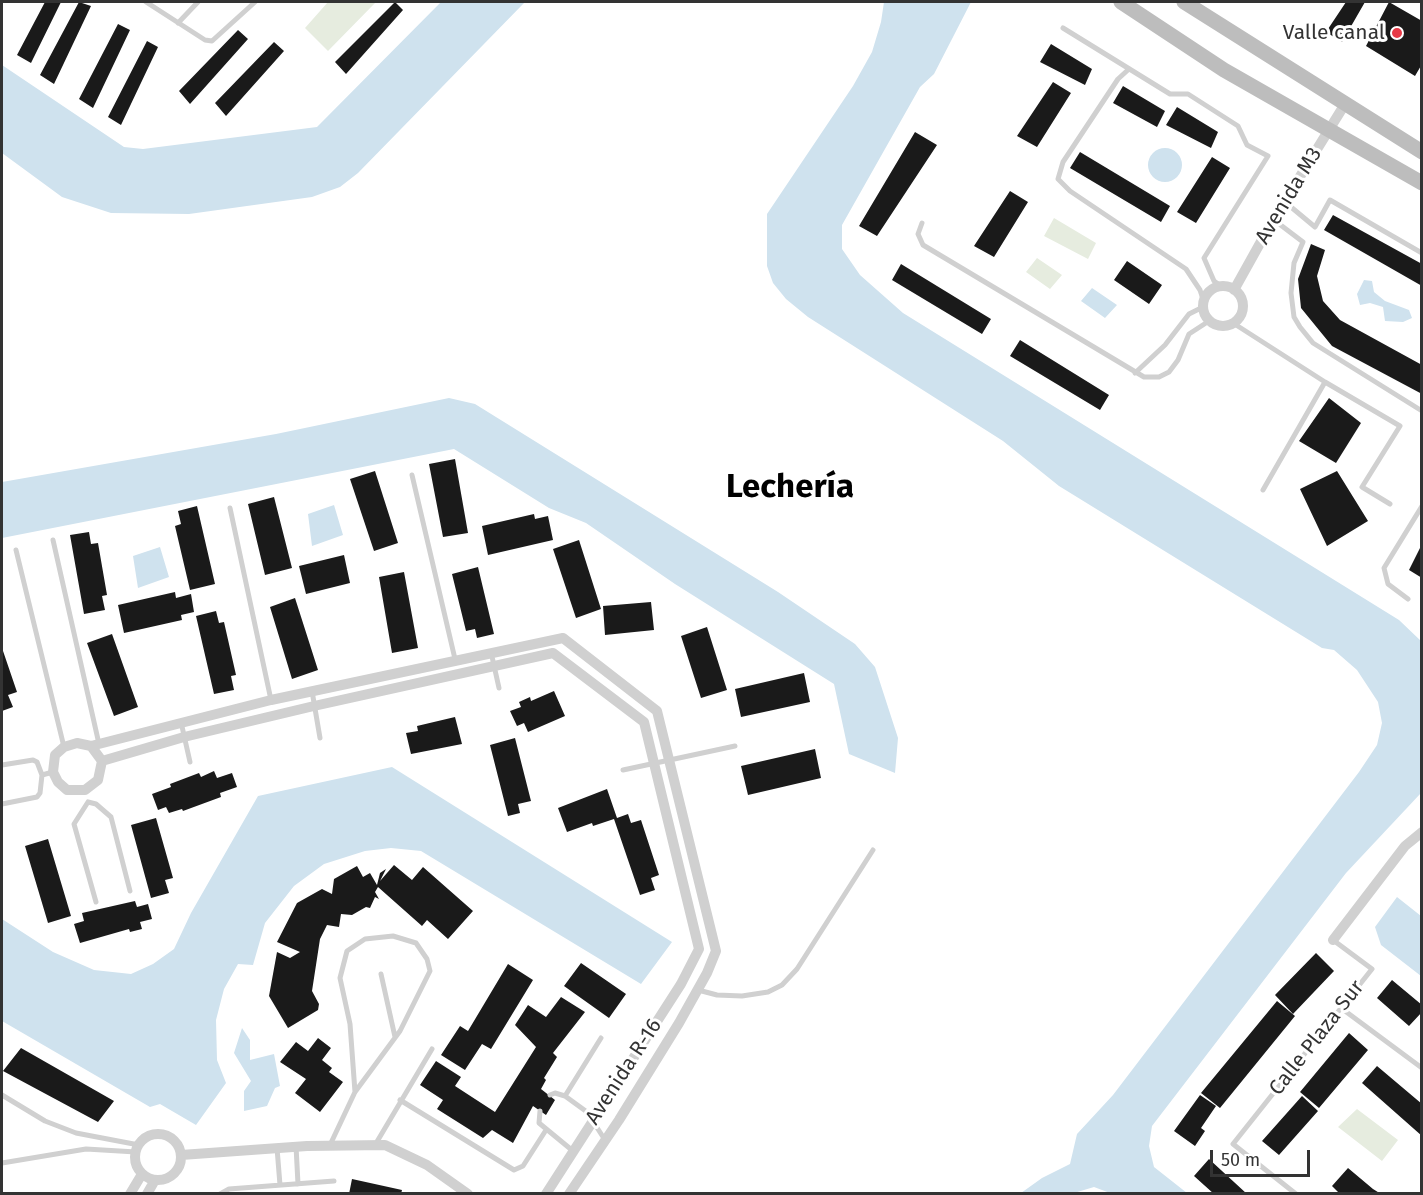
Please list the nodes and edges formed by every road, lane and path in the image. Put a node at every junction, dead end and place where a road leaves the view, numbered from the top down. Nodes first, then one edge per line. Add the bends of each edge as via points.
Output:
1 (146, 2) edge
2 (198, 2) edge
3 (255, 2) edge
4 (1121, 2) edge
5 (1184, 2) edge
6 (178, 23) junction
7 (1063, 28) dead end
8 (1129, 69) junction
9 (1345, 104) junction
10 (1329, 130) junction
11 (1422, 152) edge
12 (1422, 183) edge
13 (1285, 202) junction
14 (1273, 220) junction
15 (922, 223) dead end
16 (1422, 253) edge
17 (1222, 287) junction
18 (1234, 290) junction
19 (1204, 304) junction
20 (1209, 321) junction
21 (1233, 323) junction
22 (1135, 373) junction
23 (1324, 382) junction
24 (1422, 411) edge
25 (412, 475) dead end
26 (1263, 490) dead end
27 (1390, 504) dead end
28 (1422, 506) edge
29 (230, 508) dead end
30 (53, 540) dead end
31 (16, 550) dead end
32 (1408, 599) dead end
33 (491, 651) junction
34 (455, 659) junction
35 (494, 666) junction
36 (364, 679) junction
37 (499, 688) dead end
38 (312, 691) junction
39 (367, 694) junction
40 (271, 700) junction
41 (314, 705) junction
42 (181, 722) junction
43 (184, 737) junction
44 (320, 738) dead end
45 (95, 745) junction
46 (735, 746) dead end
47 (63, 747) junction
48 (670, 759) junction
49 (102, 761) junction
50 (190, 762) dead end
51 (655, 762) junction
52 (2, 765) edge
53 (623, 770) dead end
54 (48, 774) junction
55 (85, 790) junction
56 (88, 802) junction
57 (2, 804) edge
58 (1422, 832) edge
59 (873, 850) dead end
60 (130, 891) dead end
61 (96, 902) dead end
62 (1333, 940) joint
63 (699, 949) junction
64 (716, 951) junction
65 (381, 974) dead end
66 (698, 990) junction
67 (1341, 1008) junction
68 (395, 1037) junction
69 (600, 1038) dead end
70 (432, 1049) dead end
71 (1422, 1068) edge
72 (356, 1092) junction
73 (2, 1095) edge
74 (550, 1095) dead end
75 (565, 1096) junction
76 (400, 1100) junction
77 (540, 1111) dead end
78 (593, 1120) junction
79 (546, 1130) junction
80 (605, 1141) junction
81 (330, 1145) junction
82 (375, 1145) junction
83 (296, 1146) junction
84 (277, 1148) junction
85 (137, 1149) junction
86 (573, 1151) junction
87 (181, 1155) junction
88 (2, 1162) edge
89 (142, 1174) junction
90 (155, 1180) junction
91 (334, 1181) dead end
92 (298, 1184) junction
93 (280, 1185) junction
94 (130, 1194) edge
95 (147, 1194) edge
96 (220, 1194) edge
97 (468, 1194) edge
98 (546, 1194) edge
99 (569, 1194) edge
100 (1296, 1194) edge

1 - 6 lane
2 - 6 lane
3 - 6 lane via 212,41
4 - 10 street via 1224,70
5 - 9 street
7 - 8 lane
8 - 17 lane via 1170,94 1188,94 1230,120 1238,126 1247,144 1268,156 1204,258 1214,281
8 - 19 lane via 1118,79 1063,162 1059,179 1070,191 1186,268
9 - 10 street, Avenida M3
9 - 11 street
10 - 12 street
10 - 13 street, Avenida M3
13 - 14 street, Avenida M3
13 - 16 lane via 1315,227 1330,200
14 - 18 street, Avenida M3
14 - 24 lane via 1303,242 1294,263 1291,293 1294,317 1300,327 1313,343
15 - 22 lane via 918,234 923,245
17 - 18 street
17 - 19 street via 1209,293
18 - 21 street via 1241,299 1242,310
19 - 20 street
19 - 22 lane via 1188,314 1165,345
20 - 21 street via 1218,326
20 - 22 lane via 1189,334 1169,372 1151,378
21 - 23 lane
23 - 26 lane
23 - 27 lane via 1400,426 1362,488
25 - 34 lane
28 - 32 lane via 1384,568 1388,584
29 - 40 lane
30 - 45 lane
31 - 47 lane
33 - 34 street
33 - 35 lane
33 - 48 street via 562,638 657,711
34 - 36 street
35 - 37 lane
35 - 39 street
35 - 51 street via 553,653 644,722
36 - 38 street
36 - 39 street
38 - 40 street
38 - 41 lane
39 - 41 street
40 - 42 street
41 - 43 street
41 - 44 lane
42 - 43 lane
42 - 45 street
43 - 49 street
43 - 50 lane
45 - 47 street via 77,743
45 - 49 street
46 - 48 lane
47 - 54 street via 55,755
48 - 51 lane
48 - 64 street
49 - 55 street via 98,780
51 - 53 lane
51 - 63 street
52 - 54 lane via 33,760
54 - 55 street via 67,790
54 - 57 lane via 37,797
55 - 56 lane
56 - 60 lane via 111,817
56 - 61 lane via 74,824
58 - 62 street via 1405,846
59 - 66 lane via 797,969 782,985 768,992 742,996
62 - 67 lane, Calle Plaza Sur via 1372,969
63 - 64 street
63 - 78 street, Avenida R-16 via 681,984
64 - 66 street, Avenida R-16
65 - 68 lane
66 - 80 street, Avenida R-16
67 - 71 lane
67 - 100 lane, Calle Plaza Sur via 1233,1144
68 - 72 lane
68 - 72 lane via 430,971 429,965 416,943 393,936 365,939 347,951 340,978 350,1024
69 - 75 lane
70 - 76 lane
72 - 81 lane
73 - 85 lane via 45,1121
74 - 75 lane
75 - 78 lane
76 - 79 lane via 514,1170 524,1166
76 - 82 lane
77 - 79 lane via 539,1123
78 - 80 lane
78 - 86 street, Avenida R-16
79 - 86 lane
80 - 99 street, Avenida R-16
81 - 82 street
81 - 83 street
82 - 97 street via 406,1153
83 - 84 street
83 - 92 lane
84 - 87 street
84 - 93 lane
85 - 87 street via 147,1137 164,1135 174,1140
85 - 88 lane via 86,1149
85 - 89 street via 136,1164
86 - 98 street, Avenida R-16
87 - 90 street via 171,1176
89 - 90 street
89 - 94 street
90 - 95 street
91 - 92 lane
92 - 93 lane
93 - 96 lane via 229,1189

